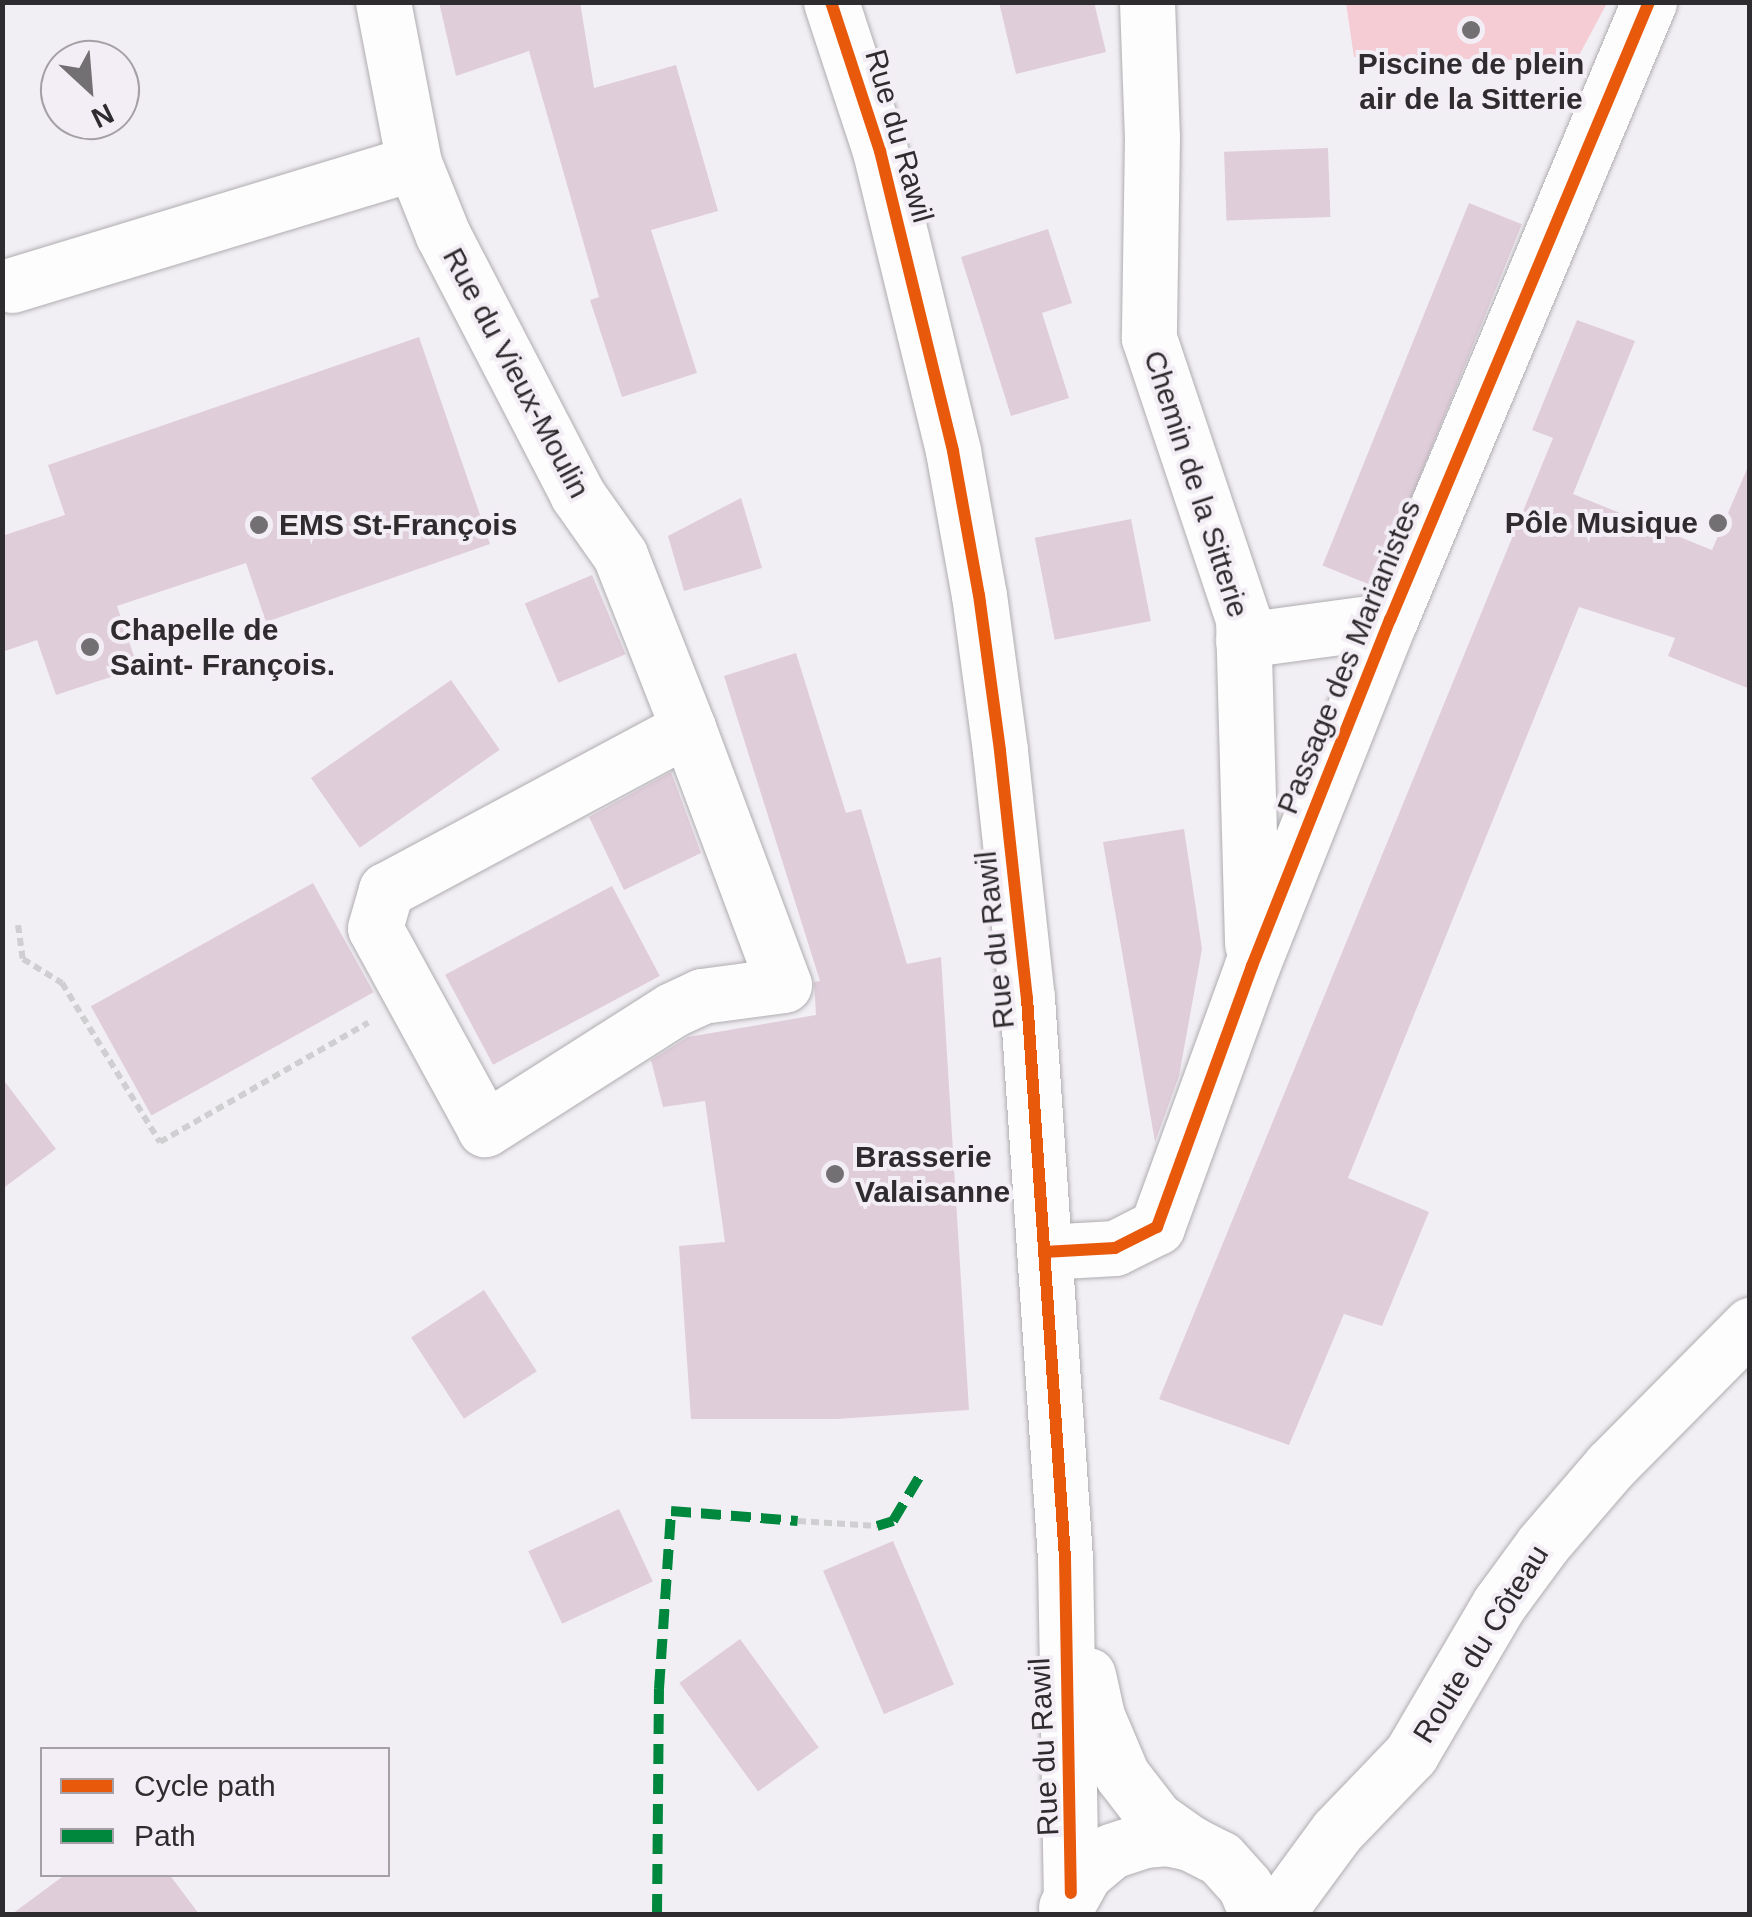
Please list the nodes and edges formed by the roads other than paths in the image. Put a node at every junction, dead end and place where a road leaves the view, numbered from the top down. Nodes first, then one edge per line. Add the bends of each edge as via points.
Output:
1 (383, 2) edge
2 (831, 2) edge
3 (1148, 2) edge
4 (1649, 2) edge
5 (414, 162) junction
6 (12, 285) dead end
7 (1390, 620) junction
8 (1243, 640) junction
9 (688, 728) junction
10 (1252, 966) junction
11 (1044, 1252) junction
12 (1750, 1325) edge
13 (1065, 1559) junction
14 (1336, 1831) junction
15 (1201, 1848) junction
16 (1067, 1904) edge
17 (1257, 1914) edge
18 (1276, 1914) edge

1 - 5 street, Rue du Vieux-Moulin
2 - 11 street, Rue du Rawil via 914,277 979,595 1027,998
3 - 8 street, Chemin de la Sitterie via 1149,338 1243,619
4 - 7 street, Passage des Marianistes
5 - 6 street
5 - 9 street, Rue du Vieux-Moulin via 444,235 576,494 620,555
7 - 8 street
7 - 10 street, Passage des Marianistes
8 - 10 street, Chemin de la Sitterie
9 - 9 street, Rue du Vieux-Moulin via 784,986 702,996 672,1010 485,1129 375,928 386,890
10 - 11 street, Passage des Marianistes via 1157,1227 1115,1248
11 - 13 street, Rue du Rawil
12 - 14 street, Route du Côteau via 1543,1544 1499,1604 1411,1754
13 - 15 street, Rue du Rawil via 1107,1744 1139,1801
13 - 16 street, Rue du Rawil
14 - 15 street, Route du Côteau via 1282,1847
14 - 18 street, Route du Côteau
15 - 16 street, Route du Côteau via 1156,1838 1121,1846 1092,1865
15 - 17 street, Rue du Rawil via 1245,1886

